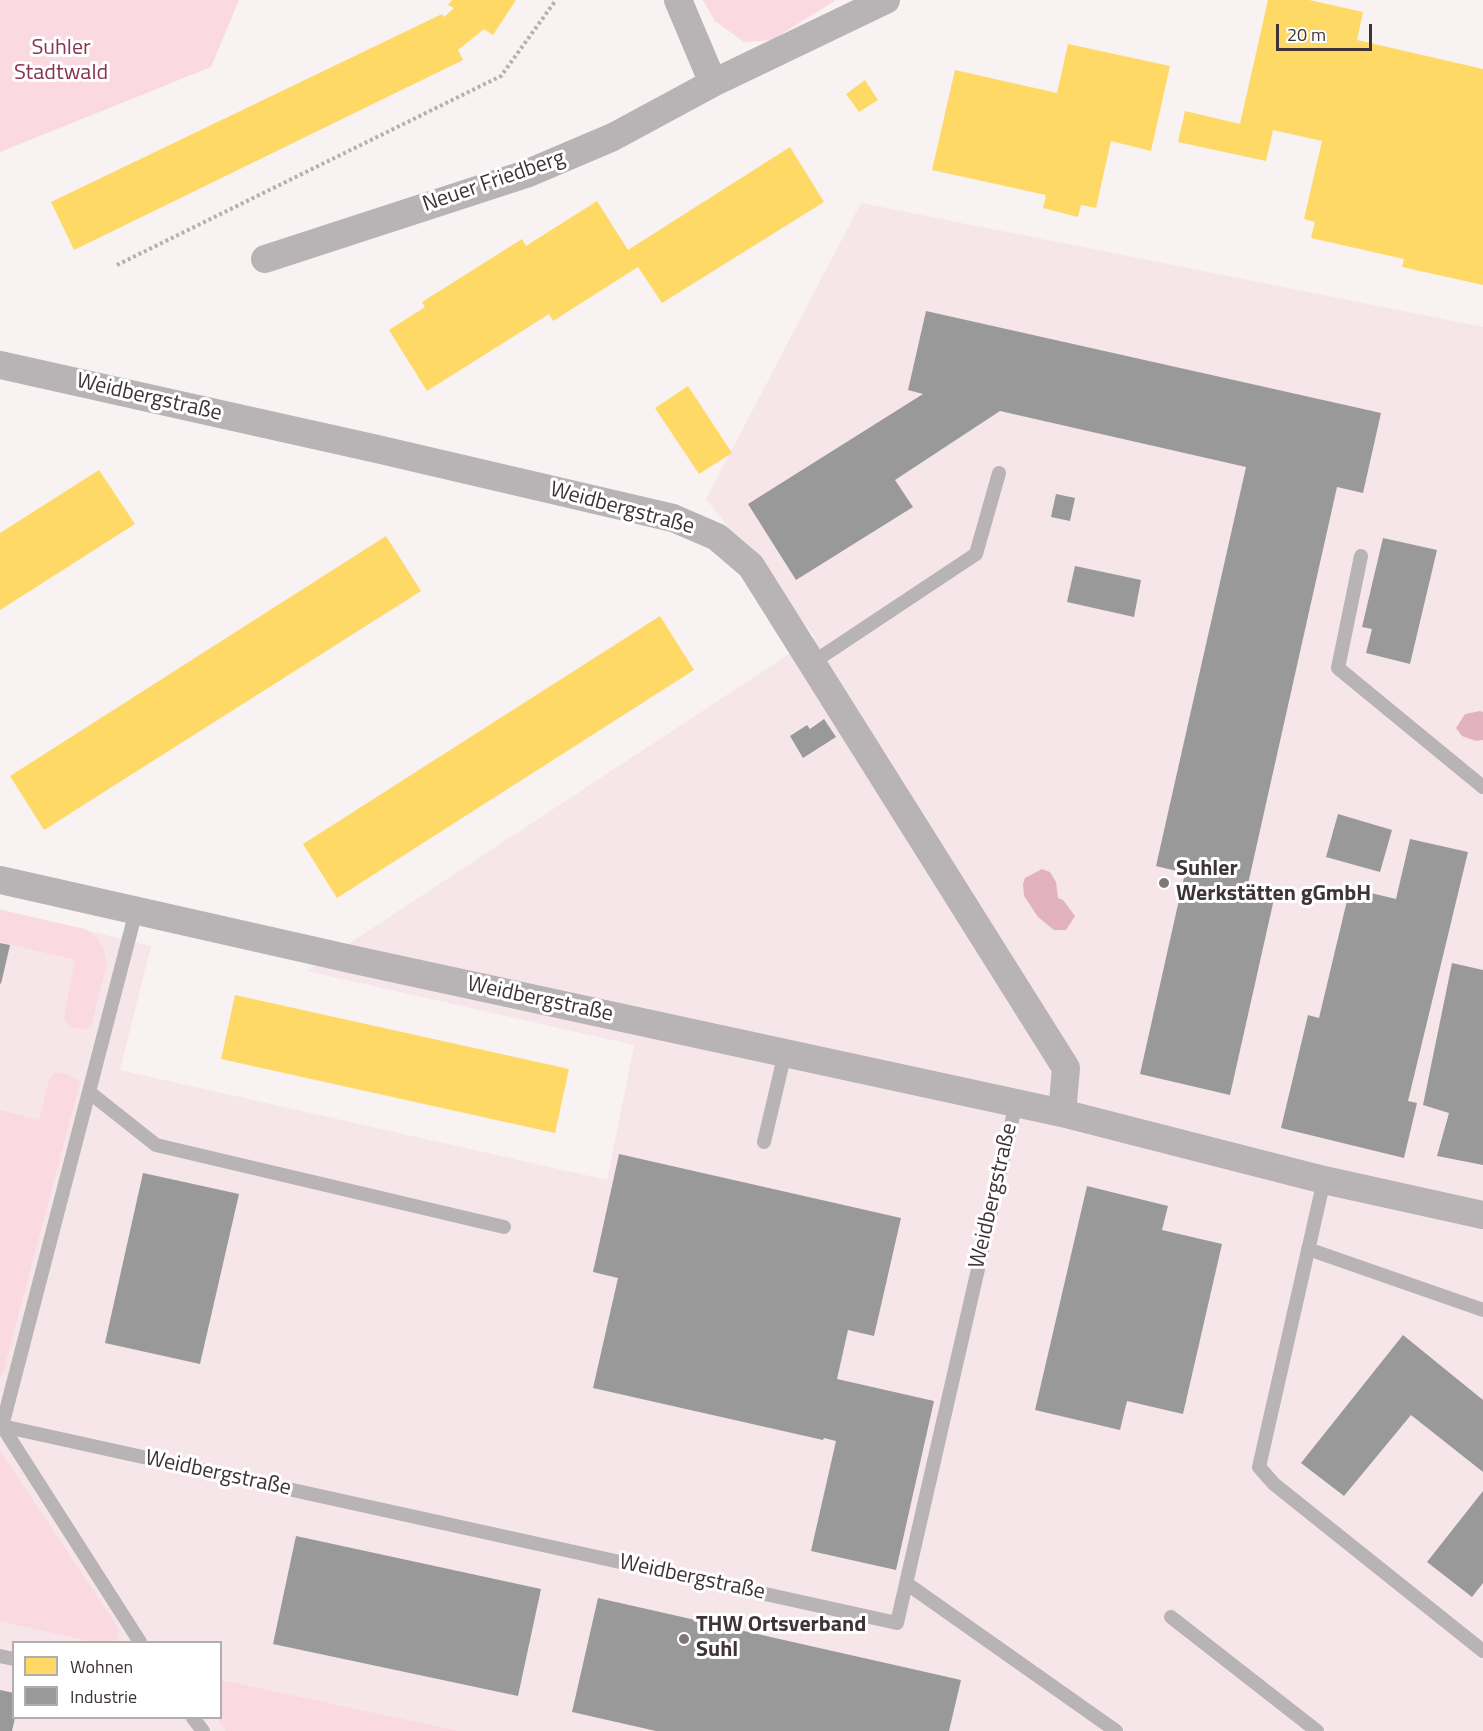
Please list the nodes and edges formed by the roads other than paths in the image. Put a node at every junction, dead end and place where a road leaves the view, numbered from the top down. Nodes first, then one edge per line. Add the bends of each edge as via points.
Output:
1 (678, 0) edge
2 (886, 0) edge
3 (713, 83) junction
4 (265, 259) dead end
5 (0, 365) edge
6 (999, 473) dead end
7 (1361, 556) dead end
8 (812, 663) junction
9 (1483, 787) edge
10 (0, 880) edge
11 (135, 911) junction
12 (785, 1053) junction
13 (89, 1092) junction
14 (1016, 1104) junction
15 (1062, 1113) junction
16 (764, 1142) dead end
17 (1324, 1180) junction
18 (1483, 1215) edge
19 (504, 1227) dead end
20 (1308, 1249) junction
21 (1483, 1310) edge
22 (1, 1426) edge
23 (906, 1583) junction
24 (1171, 1617) dead end
25 (139, 1641) edge
26 (1483, 1651) edge
27 (194, 1719) edge
28 (203, 1731) edge
29 (1116, 1731) edge
30 (1317, 1731) edge

1 - 3 street
2 - 3 street, Neuer Friedberg
3 - 4 street, Neuer Friedberg via 613,137 526,174
5 - 8 street, Weidbergstraße via 673,518 717,537 751,566
6 - 8 lane via 976,554
7 - 9 lane via 1338,669
8 - 15 street, Weidbergstraße via 1066,1068
10 - 11 street, Weidbergstraße
11 - 12 street, Weidbergstraße
11 - 13 lane
12 - 14 street, Weidbergstraße
12 - 16 lane
13 - 19 lane via 156,1145
13 - 22 lane
14 - 15 street, Weidbergstraße
14 - 23 lane, Weidbergstraße
15 - 17 street, Weidbergstraße
17 - 18 street, Weidbergstraße
17 - 20 lane
20 - 21 lane
20 - 26 lane via 1259,1467 1274,1484
22 - 23 lane, Weidbergstraße via 897,1623
22 - 25 lane
23 - 29 lane
24 - 30 lane
27 - 28 lane

